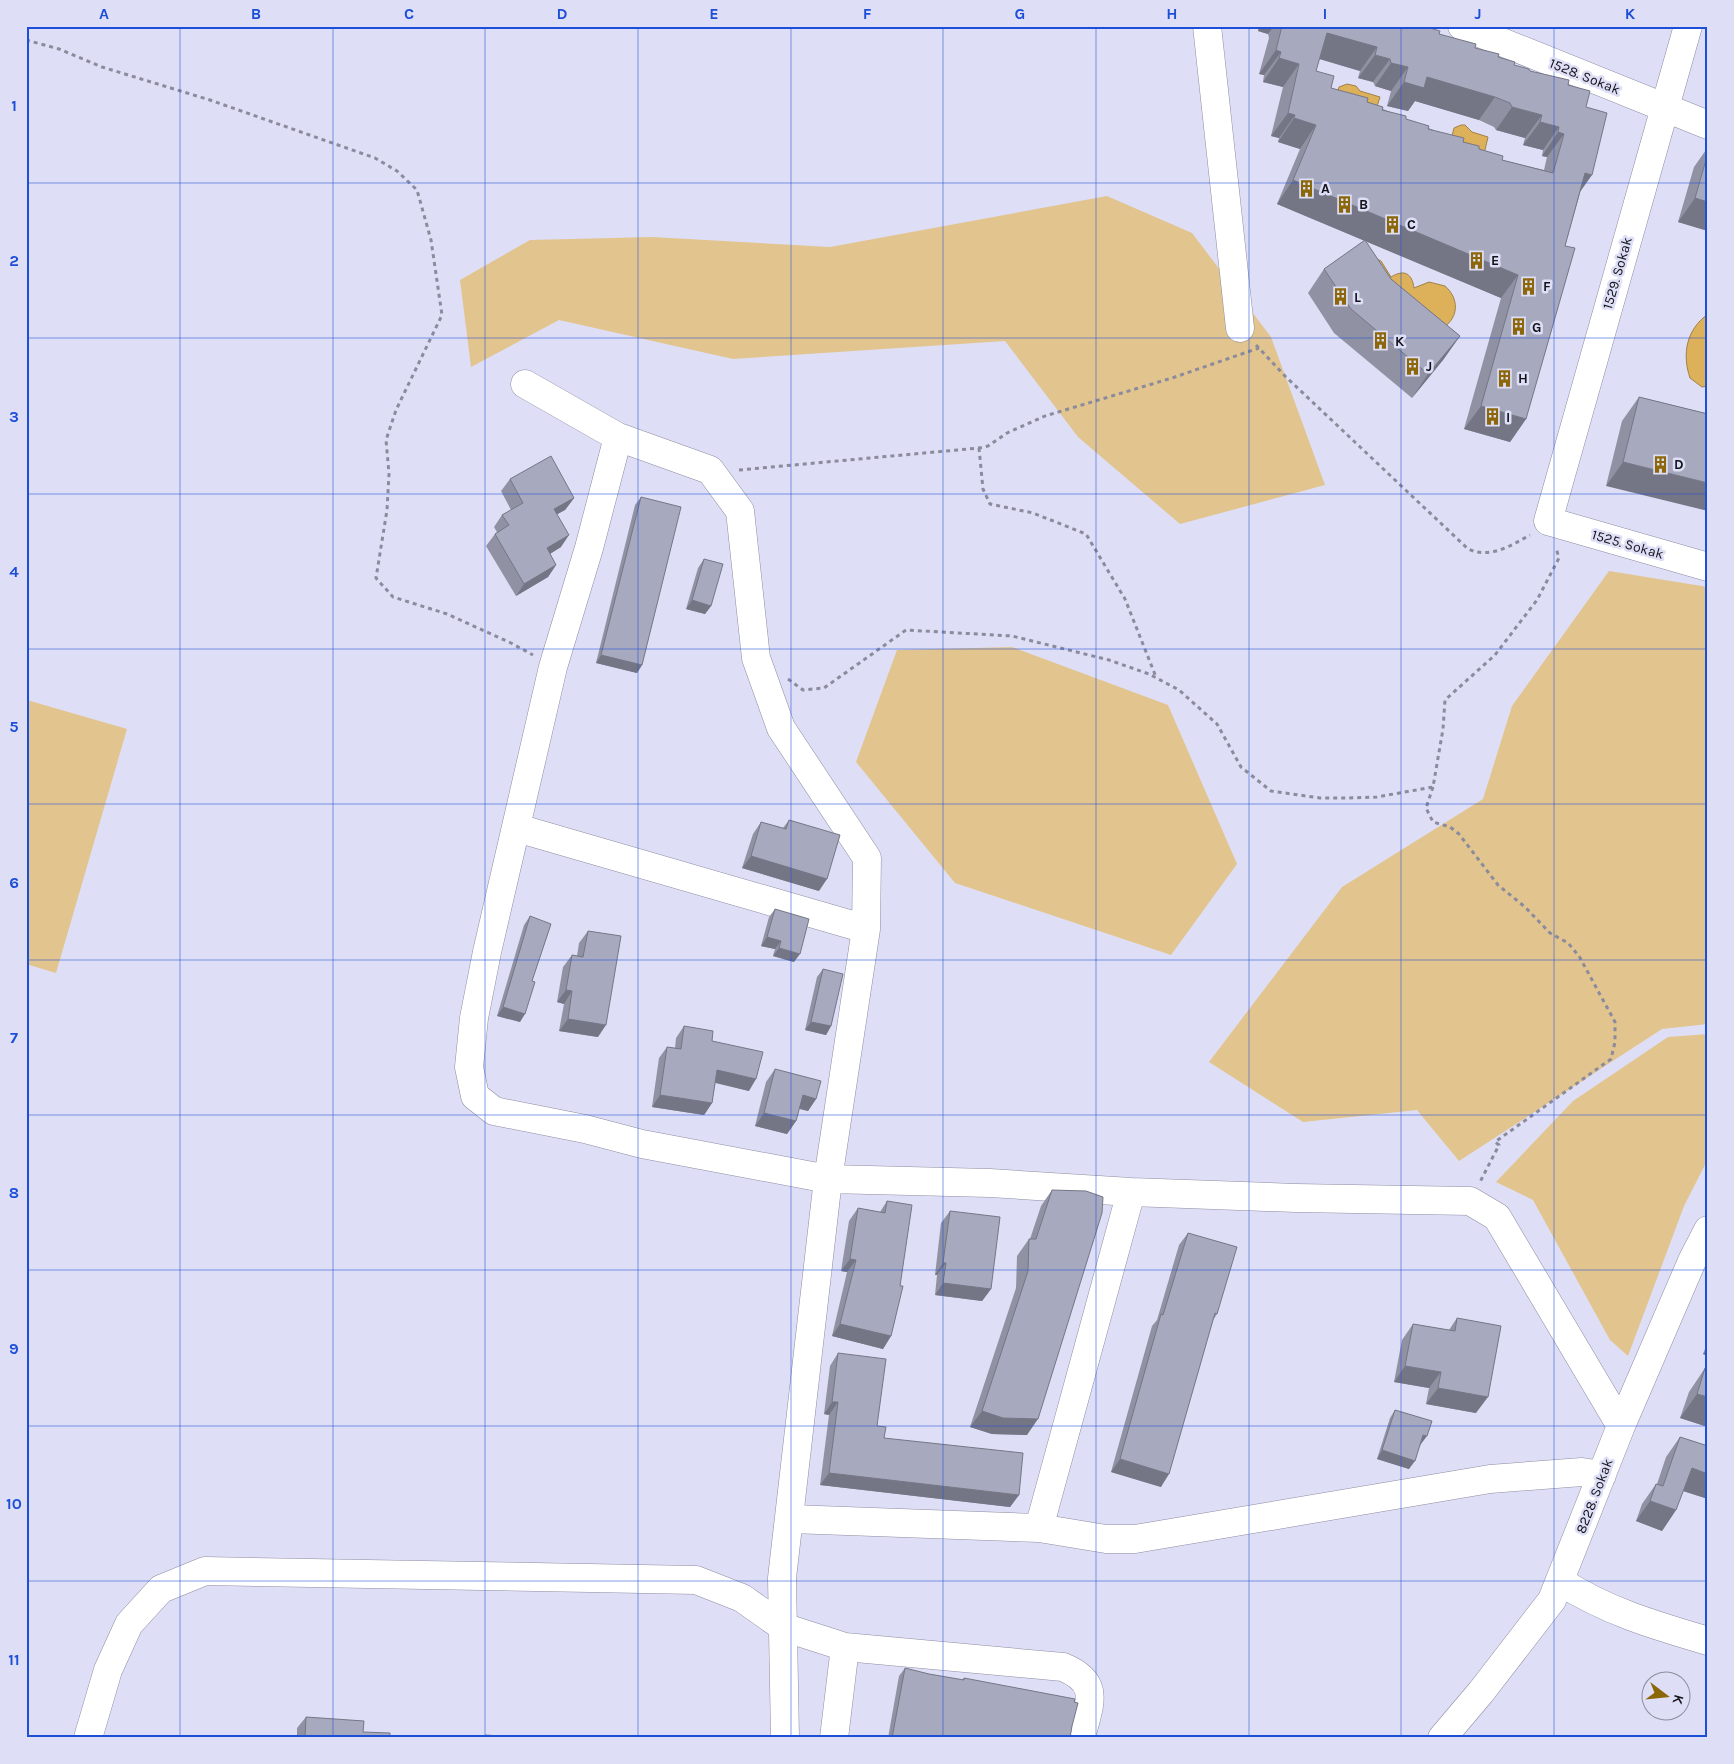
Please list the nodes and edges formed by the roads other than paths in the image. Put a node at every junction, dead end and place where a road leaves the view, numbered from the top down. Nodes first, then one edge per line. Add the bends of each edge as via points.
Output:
1 (1207, 26) edge
2 (1462, 26) edge
3 (1688, 26) edge
4 (1664, 108) junction
5 (1708, 125) edge
6 (1240, 328) road end
7 (525, 384) dead end
8 (618, 438) junction
9 (1548, 521) joint
10 (1708, 567) edge
11 (517, 828) junction
12 (866, 929) junction
13 (828, 1179) junction
14 (1131, 1192) junction
15 (1708, 1230) edge
16 (1700, 1263) edge
17 (1621, 1426) junction
18 (1602, 1475) junction
19 (790, 1519) junction
20 (1039, 1528) junction
21 (1560, 1581) junction
22 (783, 1627) junction
23 (1708, 1641) edge
24 (845, 1647) junction
25 (88, 1738) edge
26 (785, 1738) edge
27 (834, 1738) edge
28 (1081, 1738) edge
29 (1442, 1738) edge

1 - 6 street
2 - 4 street, 1528. Sokak
3 - 4 street, 1529. Sokak
4 - 5 street, 1528. Sokak
4 - 9 street, 1529. Sokak
7 - 8 street
8 - 11 street via 553,666
8 - 12 street via 710,470 740,510 756,658 781,728 867,858
9 - 10 street, 1525. Sokak
11 - 12 street
11 - 13 street via 474,1018 469,1067 475,1096 494,1111 642,1144
12 - 13 street
13 - 14 street via 990,1183
13 - 19 street
14 - 17 street via 1470,1201 1497,1217
14 - 20 street
15 - 16 street, 8228. Sokak
16 - 17 street, 8228. Sokak
17 - 18 street, 8228. Sokak
18 - 20 street via 1582,1472 1490,1479 1136,1539 1106,1539
18 - 21 street, 8228. Sokak
19 - 20 street
19 - 22 street via 782,1578
21 - 23 street via 1583,1597 1624,1614
21 - 29 street, 8228. Sokak via 1552,1600
22 - 24 street
22 - 25 street via 742,1598 696,1580 205,1571 161,1589 128,1624 108,1670
22 - 26 street
24 - 27 street
24 - 28 street via 1062,1667 1079,1674 1088,1685 1090,1702

